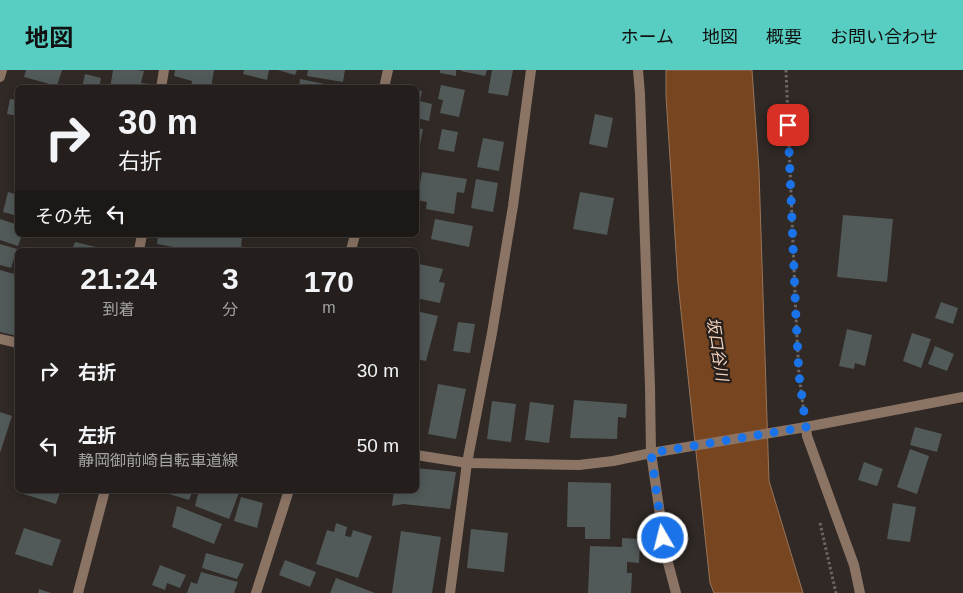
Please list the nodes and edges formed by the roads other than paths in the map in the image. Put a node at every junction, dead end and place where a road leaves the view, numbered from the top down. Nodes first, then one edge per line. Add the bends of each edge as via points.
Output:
1 (2, 70) edge
2 (164, 70) edge
3 (388, 70) edge
4 (531, 70) edge
5 (638, 70) edge
6 (0, 77) edge
7 (162, 85) edge
8 (385, 85) edge
9 (0, 339) edge
10 (15, 342) edge
11 (963, 397) edge
12 (801, 428) junction
13 (651, 453) junction
14 (419, 455) edge
15 (467, 463) junction
16 (104, 493) edge
17 (288, 493) edge
18 (78, 593) edge
19 (256, 593) edge
20 (450, 593) edge
21 (676, 593) edge
22 (860, 593) edge

1 - 6 street
2 - 7 street
3 - 8 street
4 - 15 street via 513,206
5 - 13 street
9 - 10 street
11 - 12 street
12 - 13 street
12 - 22 street via 808,436 854,565
13 - 15 street via 579,465
13 - 21 street via 666,555
14 - 15 street
15 - 20 street
16 - 18 street
17 - 19 street

